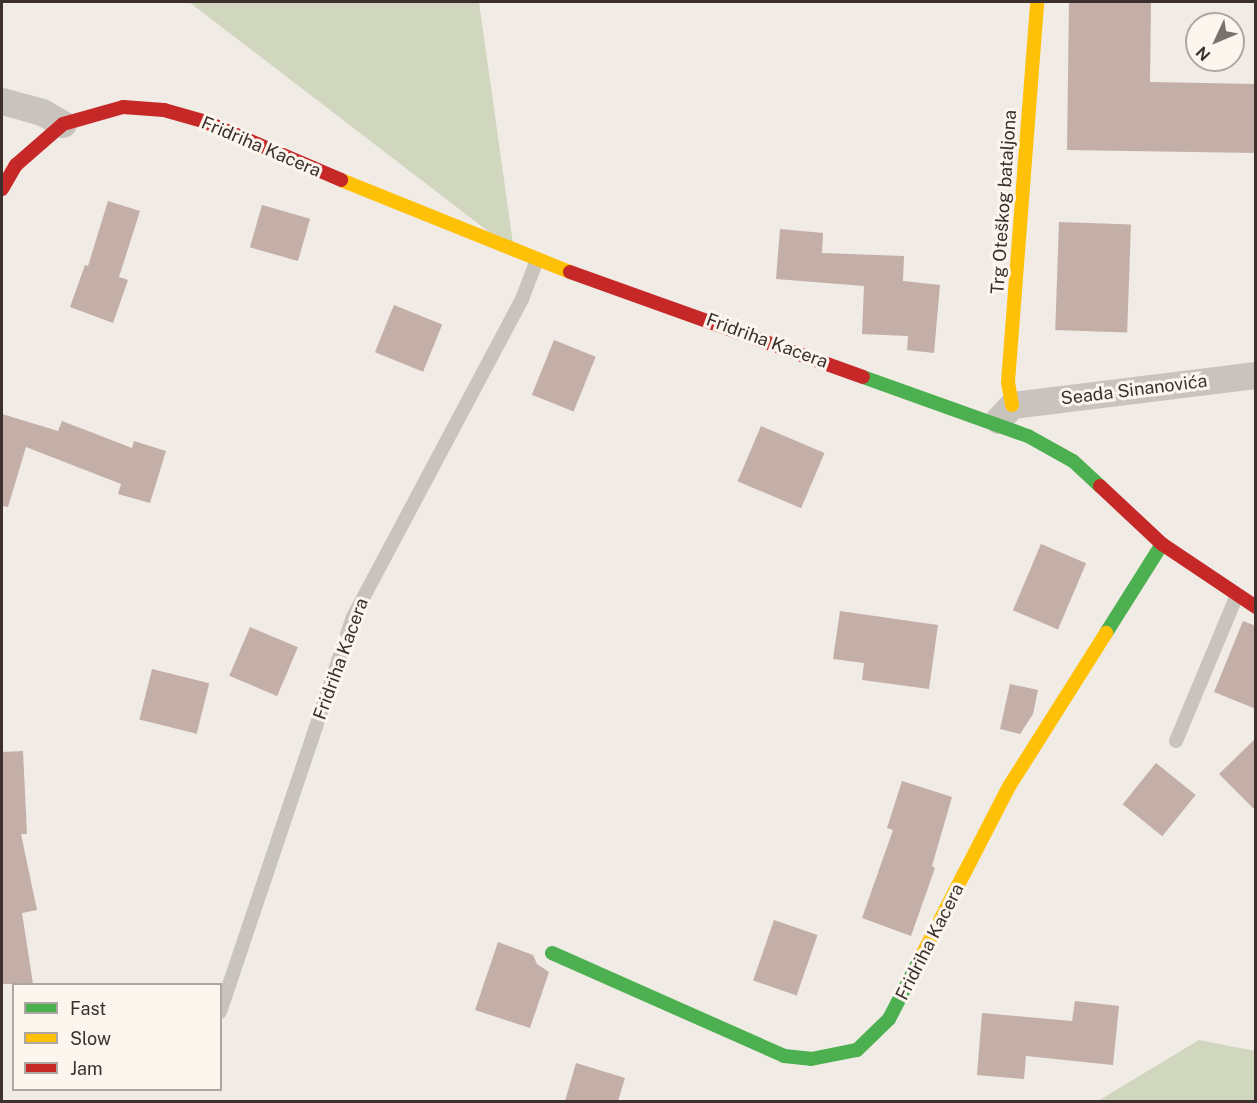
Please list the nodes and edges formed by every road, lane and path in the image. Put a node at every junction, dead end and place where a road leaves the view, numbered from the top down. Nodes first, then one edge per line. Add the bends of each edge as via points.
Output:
1 (1037, 2) edge
2 (2, 101) edge
3 (63, 124) junction
4 (2, 189) edge
5 (537, 260) junction
6 (1256, 375) edge
7 (1004, 414) junction
8 (1161, 544) junction
9 (1238, 595) junction
10 (1256, 607) edge
11 (1176, 741) dead end
12 (552, 953) dead end
13 (222, 1006) edge

1 - 7 street, Trg Oteškog bataljona
2 - 3 street via 31,108
3 - 4 street, Fridriha Kacera via 16,165
3 - 5 street, Fridriha Kacera via 123,107 164,110 196,119
5 - 7 street, Fridriha Kacera
5 - 13 lane, Fridriha Kacera via 522,299 353,617
6 - 7 street, Seada Sinanovića
7 - 8 street, Fridriha Kacera via 1073,461
8 - 9 street, Fridriha Kacera
8 - 12 street, Fridriha Kacera via 1010,785 889,1019 857,1050 811,1059 784,1056
9 - 10 street, Fridriha Kacera
9 - 11 lane

